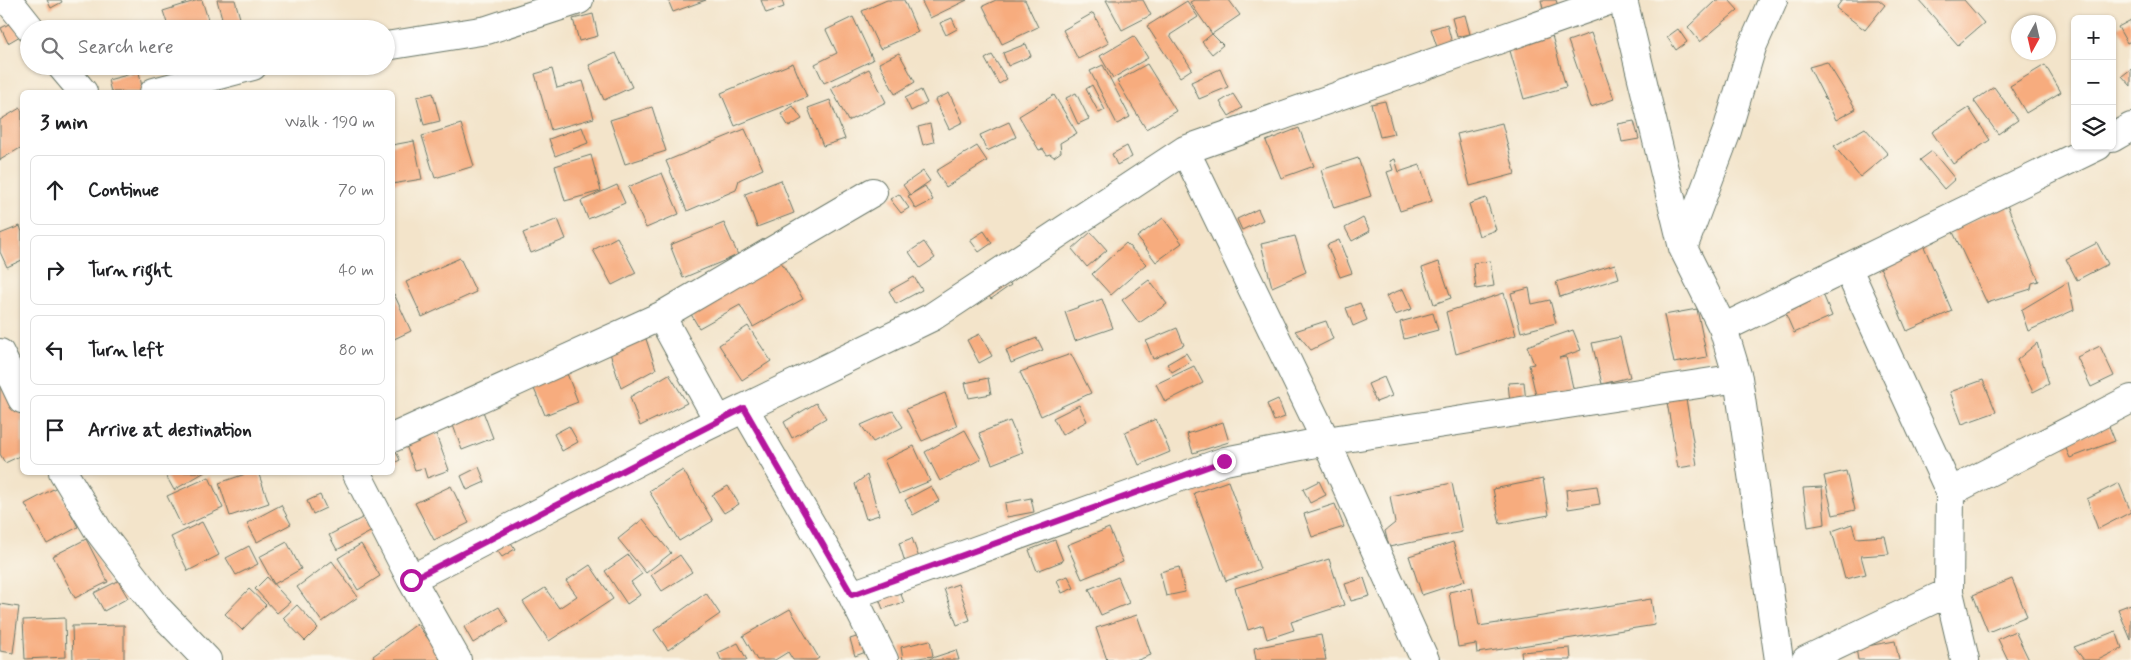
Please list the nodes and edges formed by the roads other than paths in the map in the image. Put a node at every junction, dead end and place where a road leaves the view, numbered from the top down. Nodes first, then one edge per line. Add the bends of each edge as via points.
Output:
1 (8, 0) edge
2 (579, 0) edge
3 (1611, 0) edge
4 (1622, 0) edge
5 (1774, 0) edge
6 (23, 20) edge
7 (395, 45) edge
8 (69, 75) edge
9 (219, 75) edge
10 (81, 90) edge
11 (162, 90) edge
12 (2131, 127) edge
13 (2116, 136) edge
14 (1185, 150) junction
15 (2090, 150) edge
16 (873, 192) dead end
17 (1683, 248) junction
18 (1848, 269) junction
19 (661, 316) junction
20 (1723, 328) junction
21 (0, 353) edge
22 (1738, 378) junction
23 (20, 394) edge
24 (2131, 400) edge
25 (744, 408) junction
26 (718, 420) junction
27 (395, 437) edge
28 (1326, 441) junction
29 (65, 475) edge
30 (358, 475) edge
31 (1950, 492) junction
32 (411, 580) junction
33 (1949, 592) junction
34 (852, 595) junction
35 (206, 660) edge
36 (457, 660) edge
37 (884, 660) edge
38 (1425, 660) edge
39 (1779, 660) edge
40 (1806, 660) edge
41 (1965, 660) edge

1 - 6 street
2 - 7 street via 487,30
3 - 14 street
4 - 17 street
5 - 17 street via 1752,47 1728,131
8 - 10 street
9 - 11 street
12 - 13 street
14 - 25 street via 932,316
14 - 28 street
15 - 18 street
16 - 19 street
17 - 20 street
18 - 20 street
18 - 31 street
19 - 26 street
19 - 27 street
20 - 22 street
21 - 23 street
22 - 28 street
22 - 39 street
24 - 31 street
25 - 26 street
25 - 34 street
26 - 32 street
28 - 34 street via 1224,461
28 - 38 street
29 - 35 street via 98,530 154,602
30 - 32 street
31 - 33 street
32 - 36 street
33 - 40 street
33 - 41 street
34 - 37 street

